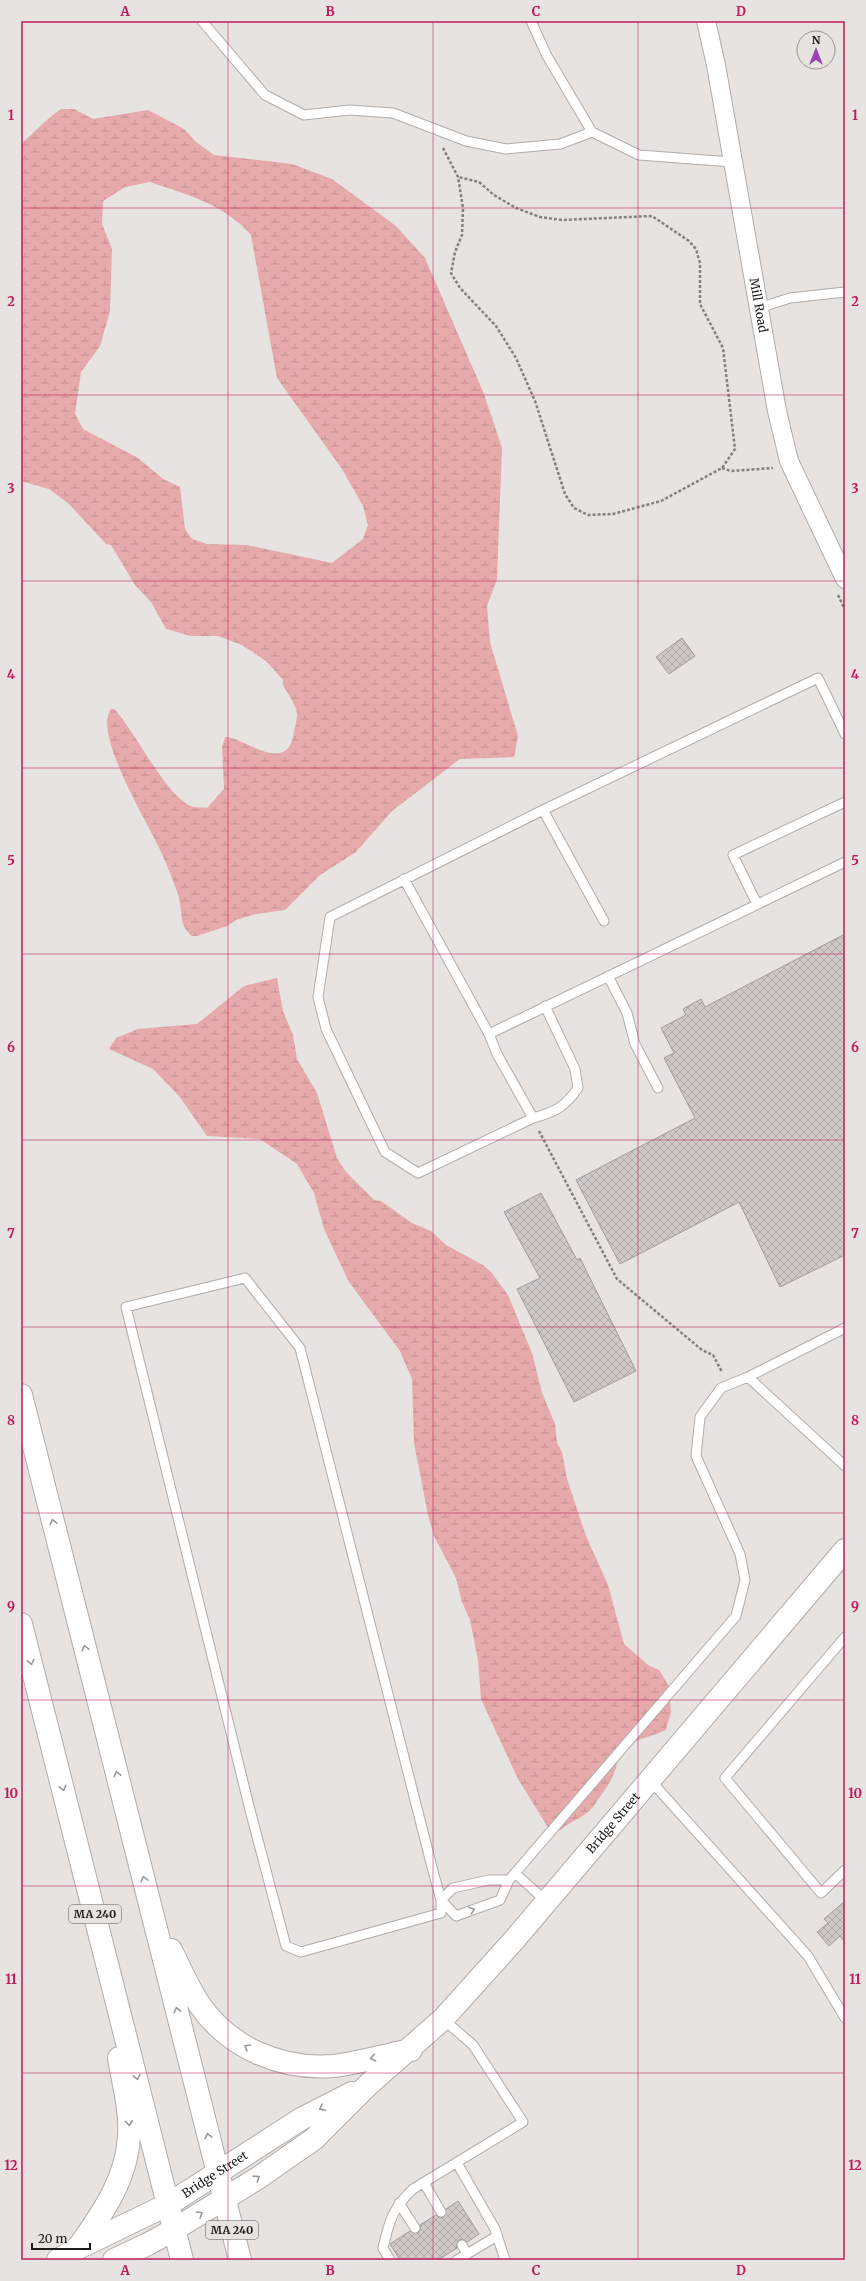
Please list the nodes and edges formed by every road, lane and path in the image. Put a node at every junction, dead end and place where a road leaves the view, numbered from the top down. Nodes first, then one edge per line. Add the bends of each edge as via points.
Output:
1 (202, 21) edge
2 (531, 21) edge
3 (706, 21) edge
4 (438, 129) junction
5 (592, 132) junction
6 (732, 162) junction
7 (458, 177) junction
8 (845, 292) edge
9 (759, 308) junction
10 (722, 468) junction
11 (776, 475) dead end
12 (840, 585) edge
13 (845, 610) edge
14 (845, 734) edge
15 (845, 802) edge
16 (543, 810) junction
17 (845, 862) edge
18 (404, 879) junction
19 (757, 904) junction
20 (604, 921) dead end
21 (608, 976) junction
22 (545, 1006) junction
23 (489, 1034) junction
24 (658, 1088) dead end
25 (533, 1118) junction
26 (845, 1328) edge
27 (748, 1377) junction
28 (729, 1385) junction
29 (21, 1395) edge
30 (845, 1466) edge
31 (845, 1550) edge
32 (21, 1624) edge
33 (845, 1636) edge
34 (650, 1779) junction
35 (845, 1870) edge
36 (512, 1877) junction
37 (441, 1900) junction
38 (547, 1902) junction
39 (154, 1917) junction
40 (96, 1918) junction
41 (845, 2018) edge
42 (443, 2019) junction
43 (411, 2050) junction
44 (369, 2084) junction
45 (457, 2163) junction
46 (218, 2174) junction
47 (424, 2183) junction
48 (224, 2199) junction
49 (399, 2203) junction
50 (169, 2204) junction
51 (442, 2212) dead end
52 (415, 2228) dead end
53 (175, 2229) junction
54 (497, 2236) junction
55 (462, 2245) dead end
56 (78, 2248) junction
57 (467, 2254) junction
58 (58, 2260) edge
59 (114, 2260) edge
60 (182, 2260) edge
61 (240, 2260) edge
62 (390, 2260) edge
63 (457, 2260) edge
64 (504, 2260) edge

1 - 4 lane via 265,95 304,115 349,110 393,113
2 - 5 lane via 547,56
3 - 6 street, Mill Road
4 - 5 lane via 466,141 506,149 560,144
4 - 7 path via 439,144 445,150
5 - 6 lane via 639,155
6 - 9 street, Mill Road
7 - 10 path via 479,182 494,195 516,208 540,217 562,220 652,216 689,241 696,249 700,263 700,304 723,348 735,449
7 - 10 path via 463,208 462,235 451,272 460,288 496,326 516,358 537,408 565,494 574,508 588,515 614,514 661,501
8 - 9 lane via 790,298
9 - 12 street, Mill Road via 777,411 789,461
10 - 11 path via 731,471 773,468
12 - 13 path
14 - 16 lane via 818,678
15 - 19 lane via 733,855
16 - 18 lane
16 - 20 lane
17 - 19 lane
18 - 23 lane
18 - 25 lane via 330,917 318,997 326,1029 385,1152 418,1174
19 - 21 lane
21 - 22 lane
21 - 24 lane via 627,1013 634,1044
22 - 23 lane
22 - 25 lane via 575,1069 578,1088 569,1102 551,1113
23 - 25 lane via 497,1054
25 - 28 path via 617,1279 702,1350 713,1355
26 - 27 lane
27 - 28 lane
27 - 30 lane
28 - 36 lane via 720,1388 700,1417 696,1456 740,1554 745,1580 736,1616
39 -> 29 main road, MA 240
31 - 34 main road, Bridge Street
32 -> 40 main road, MA 240
33 - 35 lane via 725,1778 821,1893
34 - 38 main road, Bridge Street
34 - 41 lane via 808,1956
36 - 37 lane via 453,1888
37 -> 36 lane via 456,1916 500,1900
36 - 38 lane
37 - 37 lane via 300,1348 245,1278 126,1308 286,1946 301,1952 442,1913
38 - 42 main road, Bridge Street
43 -> 39 main road via 354,2062 312,2066 278,2061 251,2050 223,2031 200,2005
46 -> 39 main road, MA 240
40 -> 50 main road, MA 240
40 -> 56 main road via 130,2135 125,2165 119,2180 105,2208
42 - 43 main road, Bridge Street
42 - 45 lane via 473,2045 523,2122
43 - 44 main road, Bridge Street
44 -> 46 main road, Bridge Street via 301,2119
48 -> 44 main road, Bridge Street via 314,2140
45 - 47 lane
45 - 54 lane
46 - 48 main road, MA 240
46 - 50 main road, Bridge Street
47 - 49 lane
47 - 51 lane
53 -> 48 main road, Bridge Street
48 - 61 main road, MA 240
49 - 52 lane
49 - 62 lane via 388,2227 383,2248
50 - 53 main road, MA 240
50 - 56 main road, Bridge Street
53 - 59 main road, Bridge Street
53 - 60 main road, MA 240
54 - 57 lane
54 - 64 lane
55 - 57 lane
56 - 58 main road, Bridge Street
57 - 63 lane

